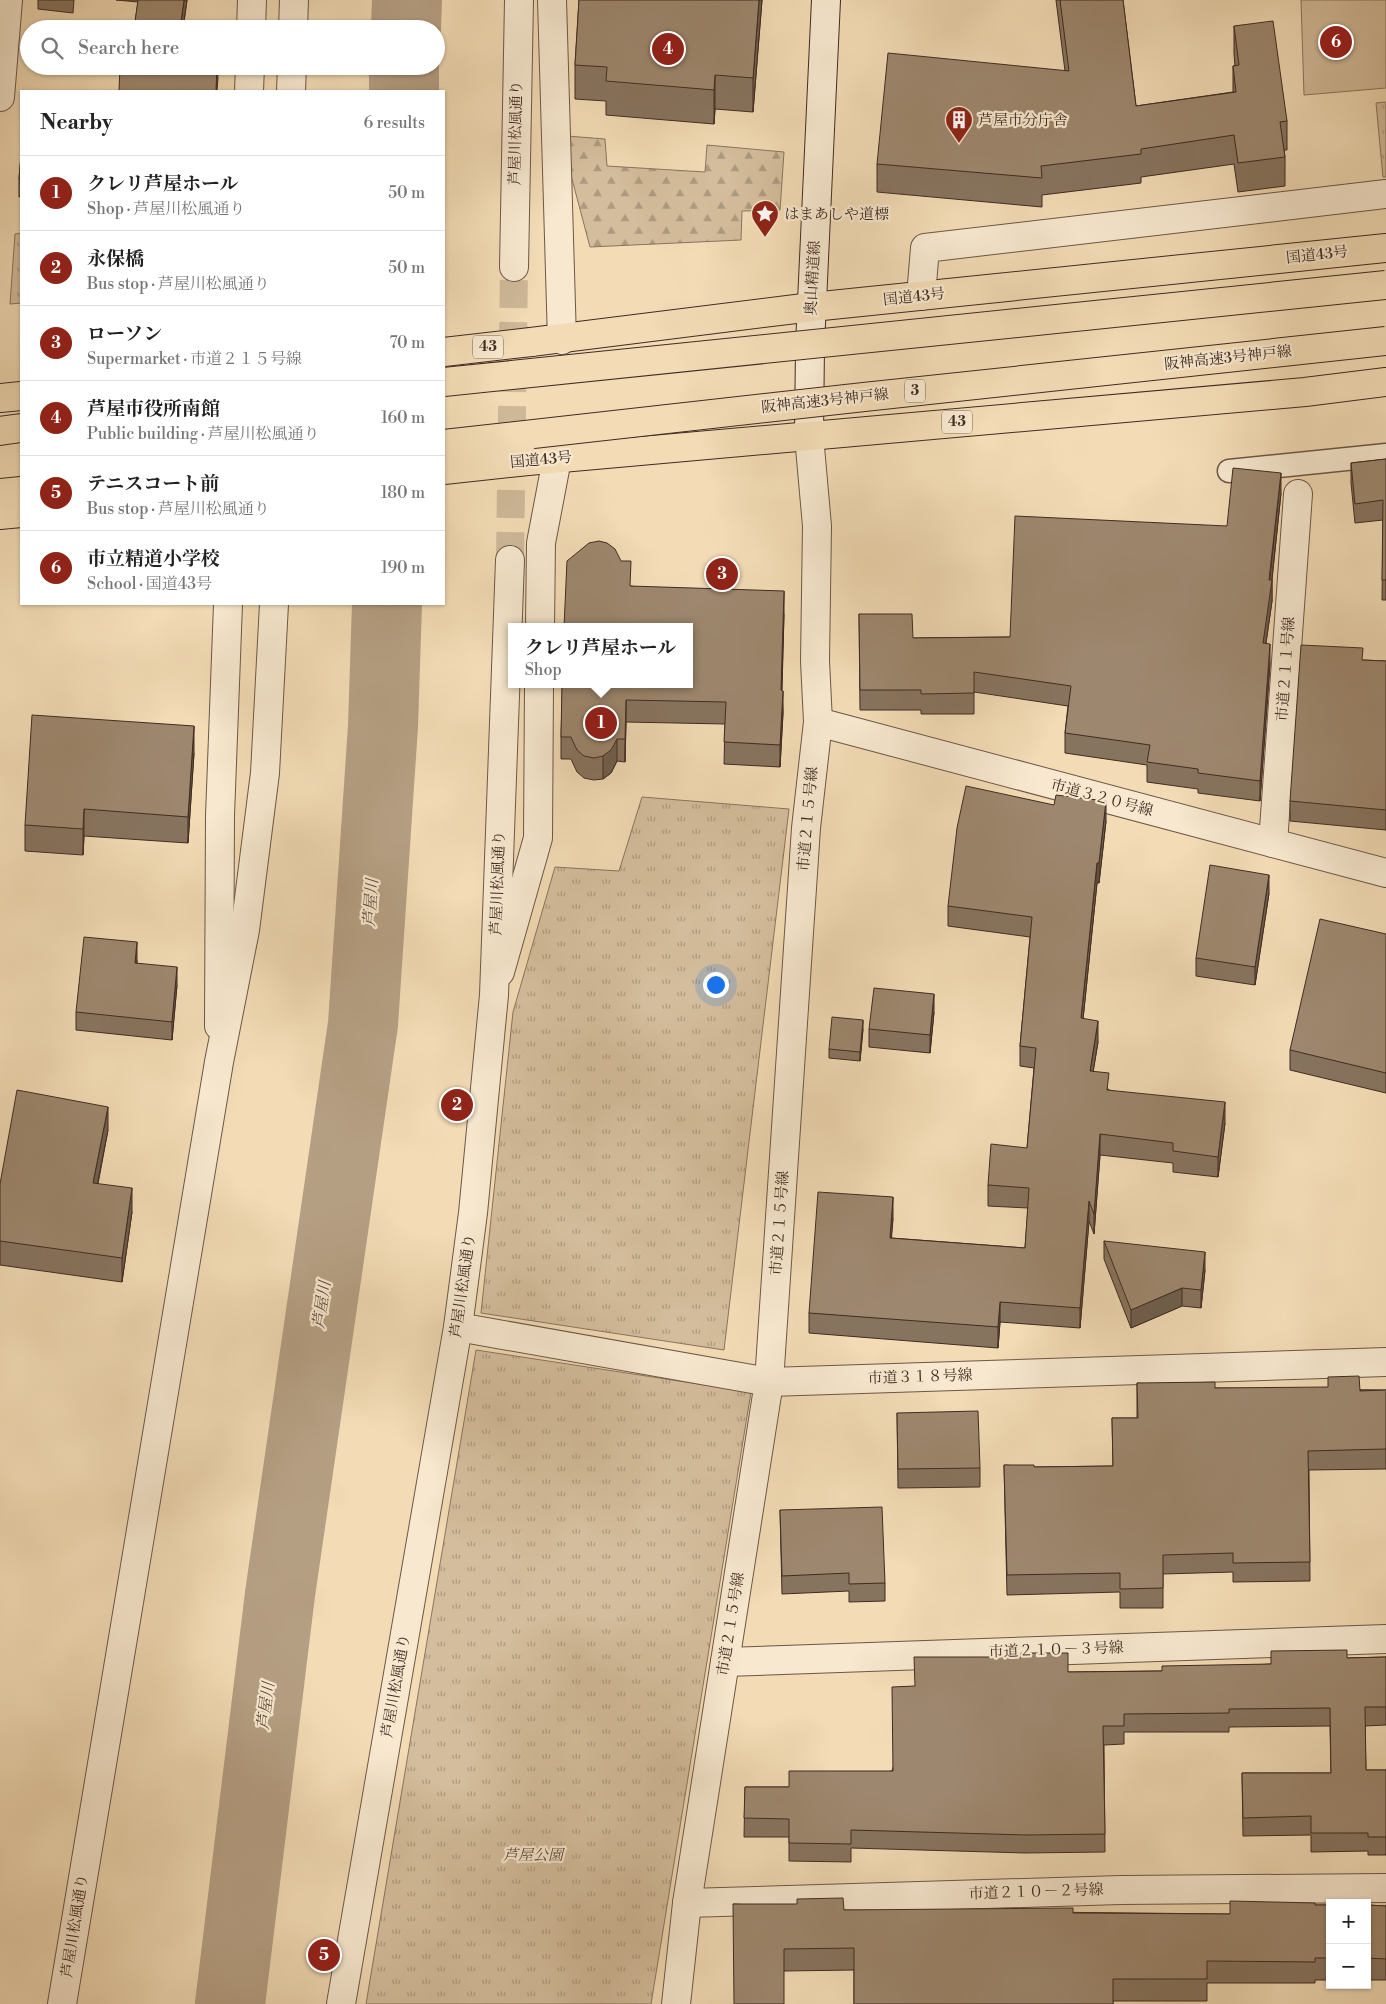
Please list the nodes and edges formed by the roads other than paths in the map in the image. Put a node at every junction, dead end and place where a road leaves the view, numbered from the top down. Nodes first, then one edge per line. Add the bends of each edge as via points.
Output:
1 (8, 0) edge
2 (252, 0) edge
3 (294, 0) edge
4 (519, 0) edge
5 (552, 0) edge
6 (826, 0) edge
7 (252, 20) edge
8 (293, 20) edge
9 (250, 75) edge
10 (292, 75) edge
11 (249, 90) edge
12 (291, 90) edge
13 (0, 97) edge
14 (1386, 194) edge
15 (1386, 248) edge
16 (514, 266) tunnel mouth
17 (1386, 286) edge
18 (921, 296) junction
19 (812, 307) junction
20 (562, 340) junction
21 (1386, 341) edge
22 (445, 352) edge
23 (445, 382) edge
24 (1386, 382) edge
25 (20, 396) edge
26 (0, 398) edge
27 (20, 428) edge
28 (0, 431) edge
29 (809, 436) junction
30 (445, 444) edge
31 (1386, 455) edge
32 (557, 459) junction
33 (445, 470) edge
34 (1229, 471) dead end
35 (20, 491) edge
36 (0, 493) edge
37 (1298, 494) dead end
38 (20, 513) edge
39 (0, 515) edge
40 (510, 560) tunnel mouth
41 (228, 605) edge
42 (274, 605) edge
43 (540, 623) edge
44 (540, 688) edge
45 (818, 722) junction
46 (1273, 843) junction
47 (1386, 873) edge
48 (494, 995) junction
49 (219, 1062) junction
50 (458, 1327) junction
51 (1386, 1362) edge
52 (769, 1382) junction
53 (1386, 1638) edge
54 (725, 1662) junction
55 (1386, 1888) edge
56 (687, 1903) junction
57 (62, 2004) edge
58 (341, 2004) edge
59 (676, 2004) edge

1 - 13 street
2 - 7 street
3 - 8 street
4 - 16 street, 芦屋川松風通り
5 - 20 street
6 - 19 street, 奥山精道線
9 - 11 street
10 - 12 street
14 - 18 street via 925,248
15 - 18 highway, 国道43号 / 43
17 - 23 highway, bridge
18 - 19 highway, 国道43号 / 43
19 - 20 highway, 国道43号 / 43
19 - 29 street, 奥山精道線
20 - 22 highway, 国道43号 / 43, bridge
21 - 30 highway, 阪神高速3号神戸線 / 3, bridge
24 - 29 highway, 国道43号 / 43
25 - 26 highway
27 - 28 highway
29 - 32 highway, 国道43号 / 43
29 - 45 street, 市道２１５号線 via 817,526 815,661
31 - 34 lane
32 - 33 highway, 国道43号 / 43, bridge
32 - 43 street via 541,543
35 - 36 highway
37 - 46 street, 市道２１１号線
38 - 39 highway
40 - 48 street, 芦屋川松風通り
41 - 49 street via 220,816
42 - 49 street, 芦屋川松風通り via 265,773 245,930
44 - 48 street via 538,838
45 - 46 street, 市道３２０号線
45 - 52 street, 市道２１５号線 via 806,828
46 - 47 street, 市道３２０号線
48 - 50 street, 芦屋川松風通り via 473,1213
49 - 57 street, 芦屋川松風通り
50 - 52 street, 市道３１８号線
50 - 58 street, 芦屋川松風通り
51 - 52 street, 市道３１８号線
52 - 54 street, 市道２１５号線
53 - 54 street, 市道２１０－３号線
54 - 56 street, 市道２１５号線
55 - 56 street, 市道２１０－２号線 via 1121,1890
56 - 59 street, 市道２１５号線

